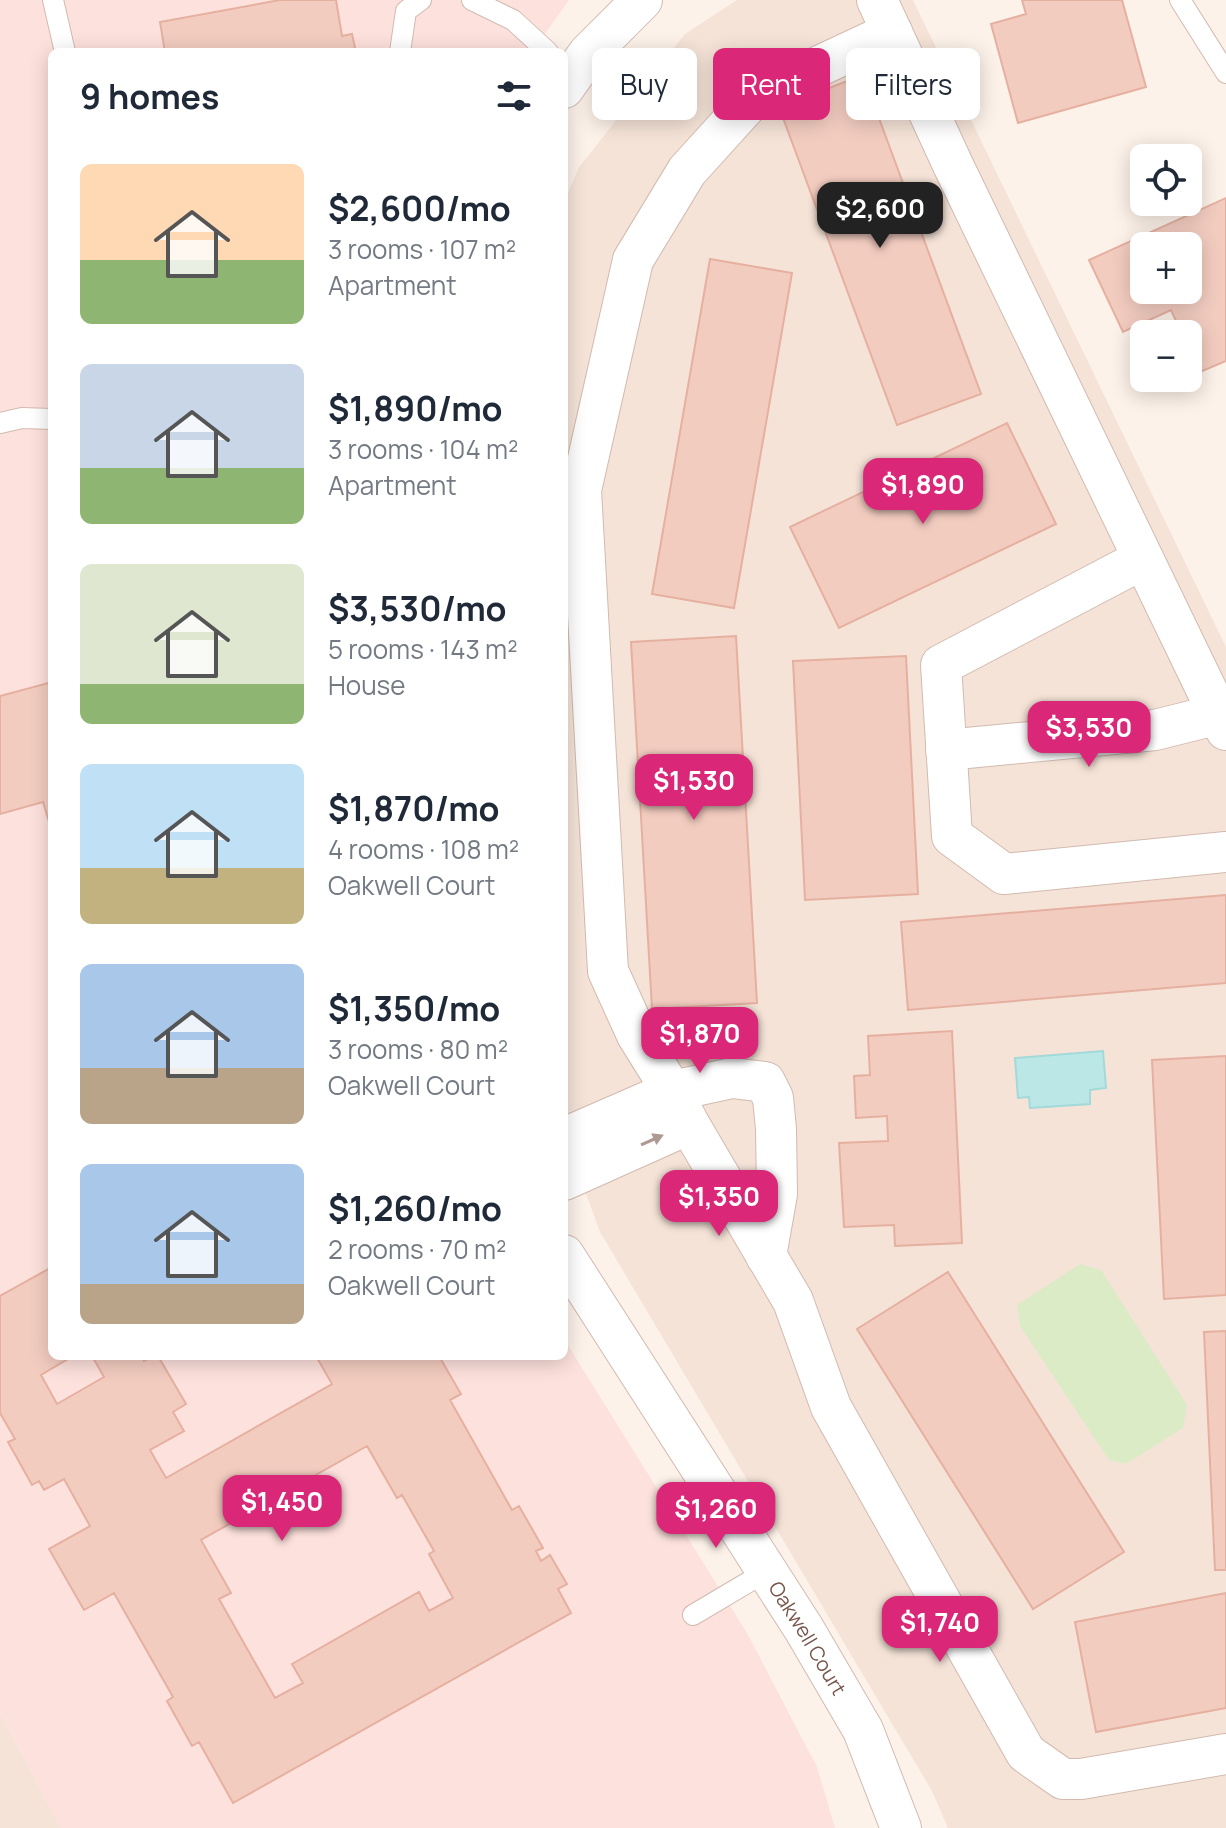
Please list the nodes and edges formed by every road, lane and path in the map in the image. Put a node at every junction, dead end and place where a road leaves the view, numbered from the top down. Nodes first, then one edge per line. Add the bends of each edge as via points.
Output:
1 (53, 0) edge
2 (421, 0) edge
3 (642, 0) edge
4 (1180, 0) edge
5 (476, 1) edge
6 (885, 16) edge
7 (64, 48) edge
8 (401, 48) edge
9 (540, 48) edge
10 (568, 67) edge
11 (1226, 73) edge
12 (48, 419) edge
13 (0, 423) edge
14 (1143, 559) junction
15 (1222, 722) edge
16 (946, 750) junction
17 (1226, 852) edge
18 (680, 1108) junction
19 (568, 1137) edge
20 (568, 1178) edge
21 (766, 1256) junction
22 (568, 1261) edge
23 (767, 1571) junction
24 (693, 1615) dead end
25 (1226, 1754) edge
26 (901, 1828) edge

1 - 7 lane
2 - 8 lane via 406,11
3 - 10 street
4 - 11 lane
5 - 9 lane via 513,20
6 - 14 street
6 - 18 street via 755,96 687,171 633,260 581,490 608,971 637,1035
12 - 13 lane
14 - 15 street
14 - 16 street via 941,665
15 - 16 street
16 - 17 street via 952,836 1004,874
18 - 19 street
20 -> 18 street
18 - 21 street
18 - 21 street via 732,1078 765,1082 773,1098 777,1194
21 - 25 street via 793,1301 831,1407 1026,1753 1063,1779
22 - 23 street, Oakwell Court
23 - 24 lane
23 - 26 street, Oakwell Court via 863,1730

